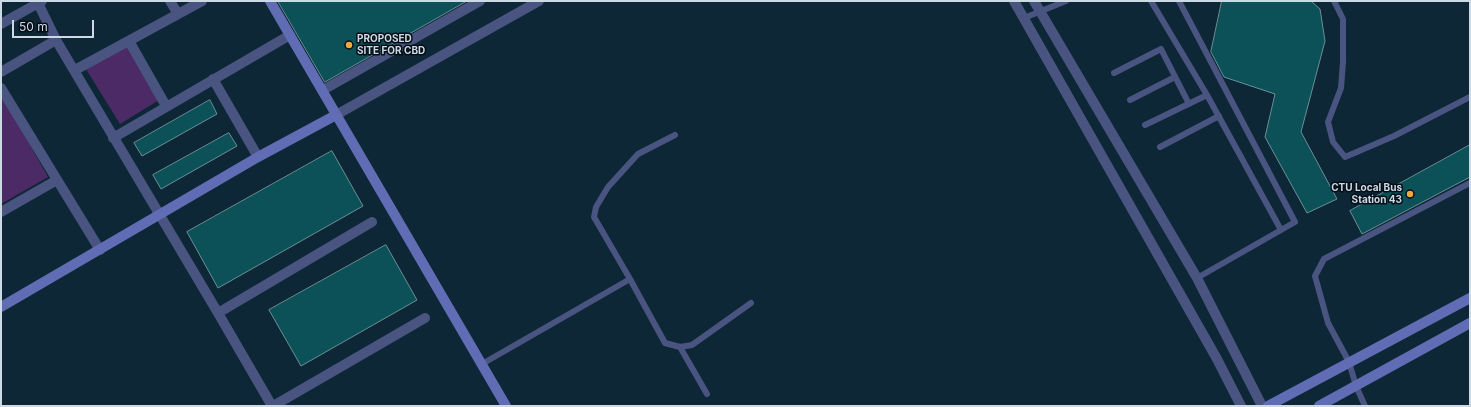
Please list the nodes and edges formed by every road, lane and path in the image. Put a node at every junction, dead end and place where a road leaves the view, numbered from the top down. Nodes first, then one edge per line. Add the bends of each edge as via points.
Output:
1 (170, 1) edge
2 (202, 1) edge
3 (270, 1) edge
4 (480, 1) edge
5 (539, 1) edge
6 (1014, 1) edge
7 (1034, 1) edge
8 (1066, 1) edge
9 (1151, 1) edge
10 (1179, 1) edge
11 (1334, 1) edge
12 (39, 2) edge
13 (1040, 12) junction
14 (178, 14) junction
15 (1024, 18) junction
16 (1, 23) edge
17 (290, 35) junction
18 (56, 40) junction
19 (129, 41) junction
20 (75, 70) junction
21 (1, 72) edge
22 (1114, 73) dead end
23 (1175, 77) junction
24 (213, 79) junction
25 (1, 88) edge
26 (323, 90) junction
27 (1207, 95) junction
28 (1470, 97) edge
29 (1130, 100) dead end
30 (1189, 104) junction
31 (166, 106) junction
32 (336, 115) junction
33 (1219, 116) junction
34 (1145, 125) dead end
35 (675, 135) dead end
36 (114, 138) junction
37 (1160, 147) dead end
38 (258, 157) junction
39 (56, 180) junction
40 (1470, 183) edge
41 (1, 212) edge
42 (160, 216) junction
43 (372, 222) dead end
44 (1281, 230) junction
45 (100, 250) junction
46 (630, 278) junction
47 (1197, 278) junction
48 (1470, 298) edge
49 (751, 303) dead end
50 (1, 307) edge
51 (218, 313) junction
52 (425, 318) dead end
53 (1470, 323) edge
54 (680, 347) junction
55 (1350, 362) junction
56 (482, 364) junction
57 (1356, 386) junction
58 (707, 394) dead end
59 (273, 406) edge
60 (506, 406) edge
61 (1241, 406) edge
62 (1262, 406) edge
63 (1268, 406) edge
64 (1319, 406) edge
65 (1365, 406) edge

1 - 14 street
2 - 14 street
3 - 17 street
4 - 26 street
5 - 32 street
6 - 15 street
7 - 13 street
8 - 13 lane
9 - 27 lane
10 - 44 lane via 1295,222
11 - 28 lane via 1343,19 1343,62 1341,88 1328,122 1333,142 1345,157 1394,136
12 - 16 street
12 - 18 street
13 - 15 lane
13 - 47 street
14 - 19 street
15 - 61 street
17 - 24 street
17 - 26 street
18 - 20 street
18 - 21 street
19 - 20 street
19 - 31 street
20 - 36 street
22 - 23 lane via 1161,49
23 - 29 lane
23 - 30 lane
24 - 31 street
24 - 38 street
25 - 39 street
26 - 32 street
27 - 30 lane
27 - 33 lane
30 - 34 lane
31 - 36 street
32 - 38 street
32 - 56 street
33 - 37 lane
33 - 44 lane
35 - 46 lane via 638,154 608,187 596,206 594,217
36 - 42 street
38 - 42 street
39 - 41 street
39 - 45 street
40 - 55 lane via 1324,259 1315,276 1328,323
42 - 45 street
42 - 51 street
43 - 51 street
44 - 47 lane
45 - 50 street
46 - 54 lane via 665,343
46 - 56 lane
47 - 62 street
48 - 55 street
49 - 54 lane via 692,345
51 - 59 street
52 - 59 street
53 - 57 street
54 - 58 lane
55 - 57 lane
55 - 63 street
56 - 60 street
57 - 64 street
57 - 65 lane

